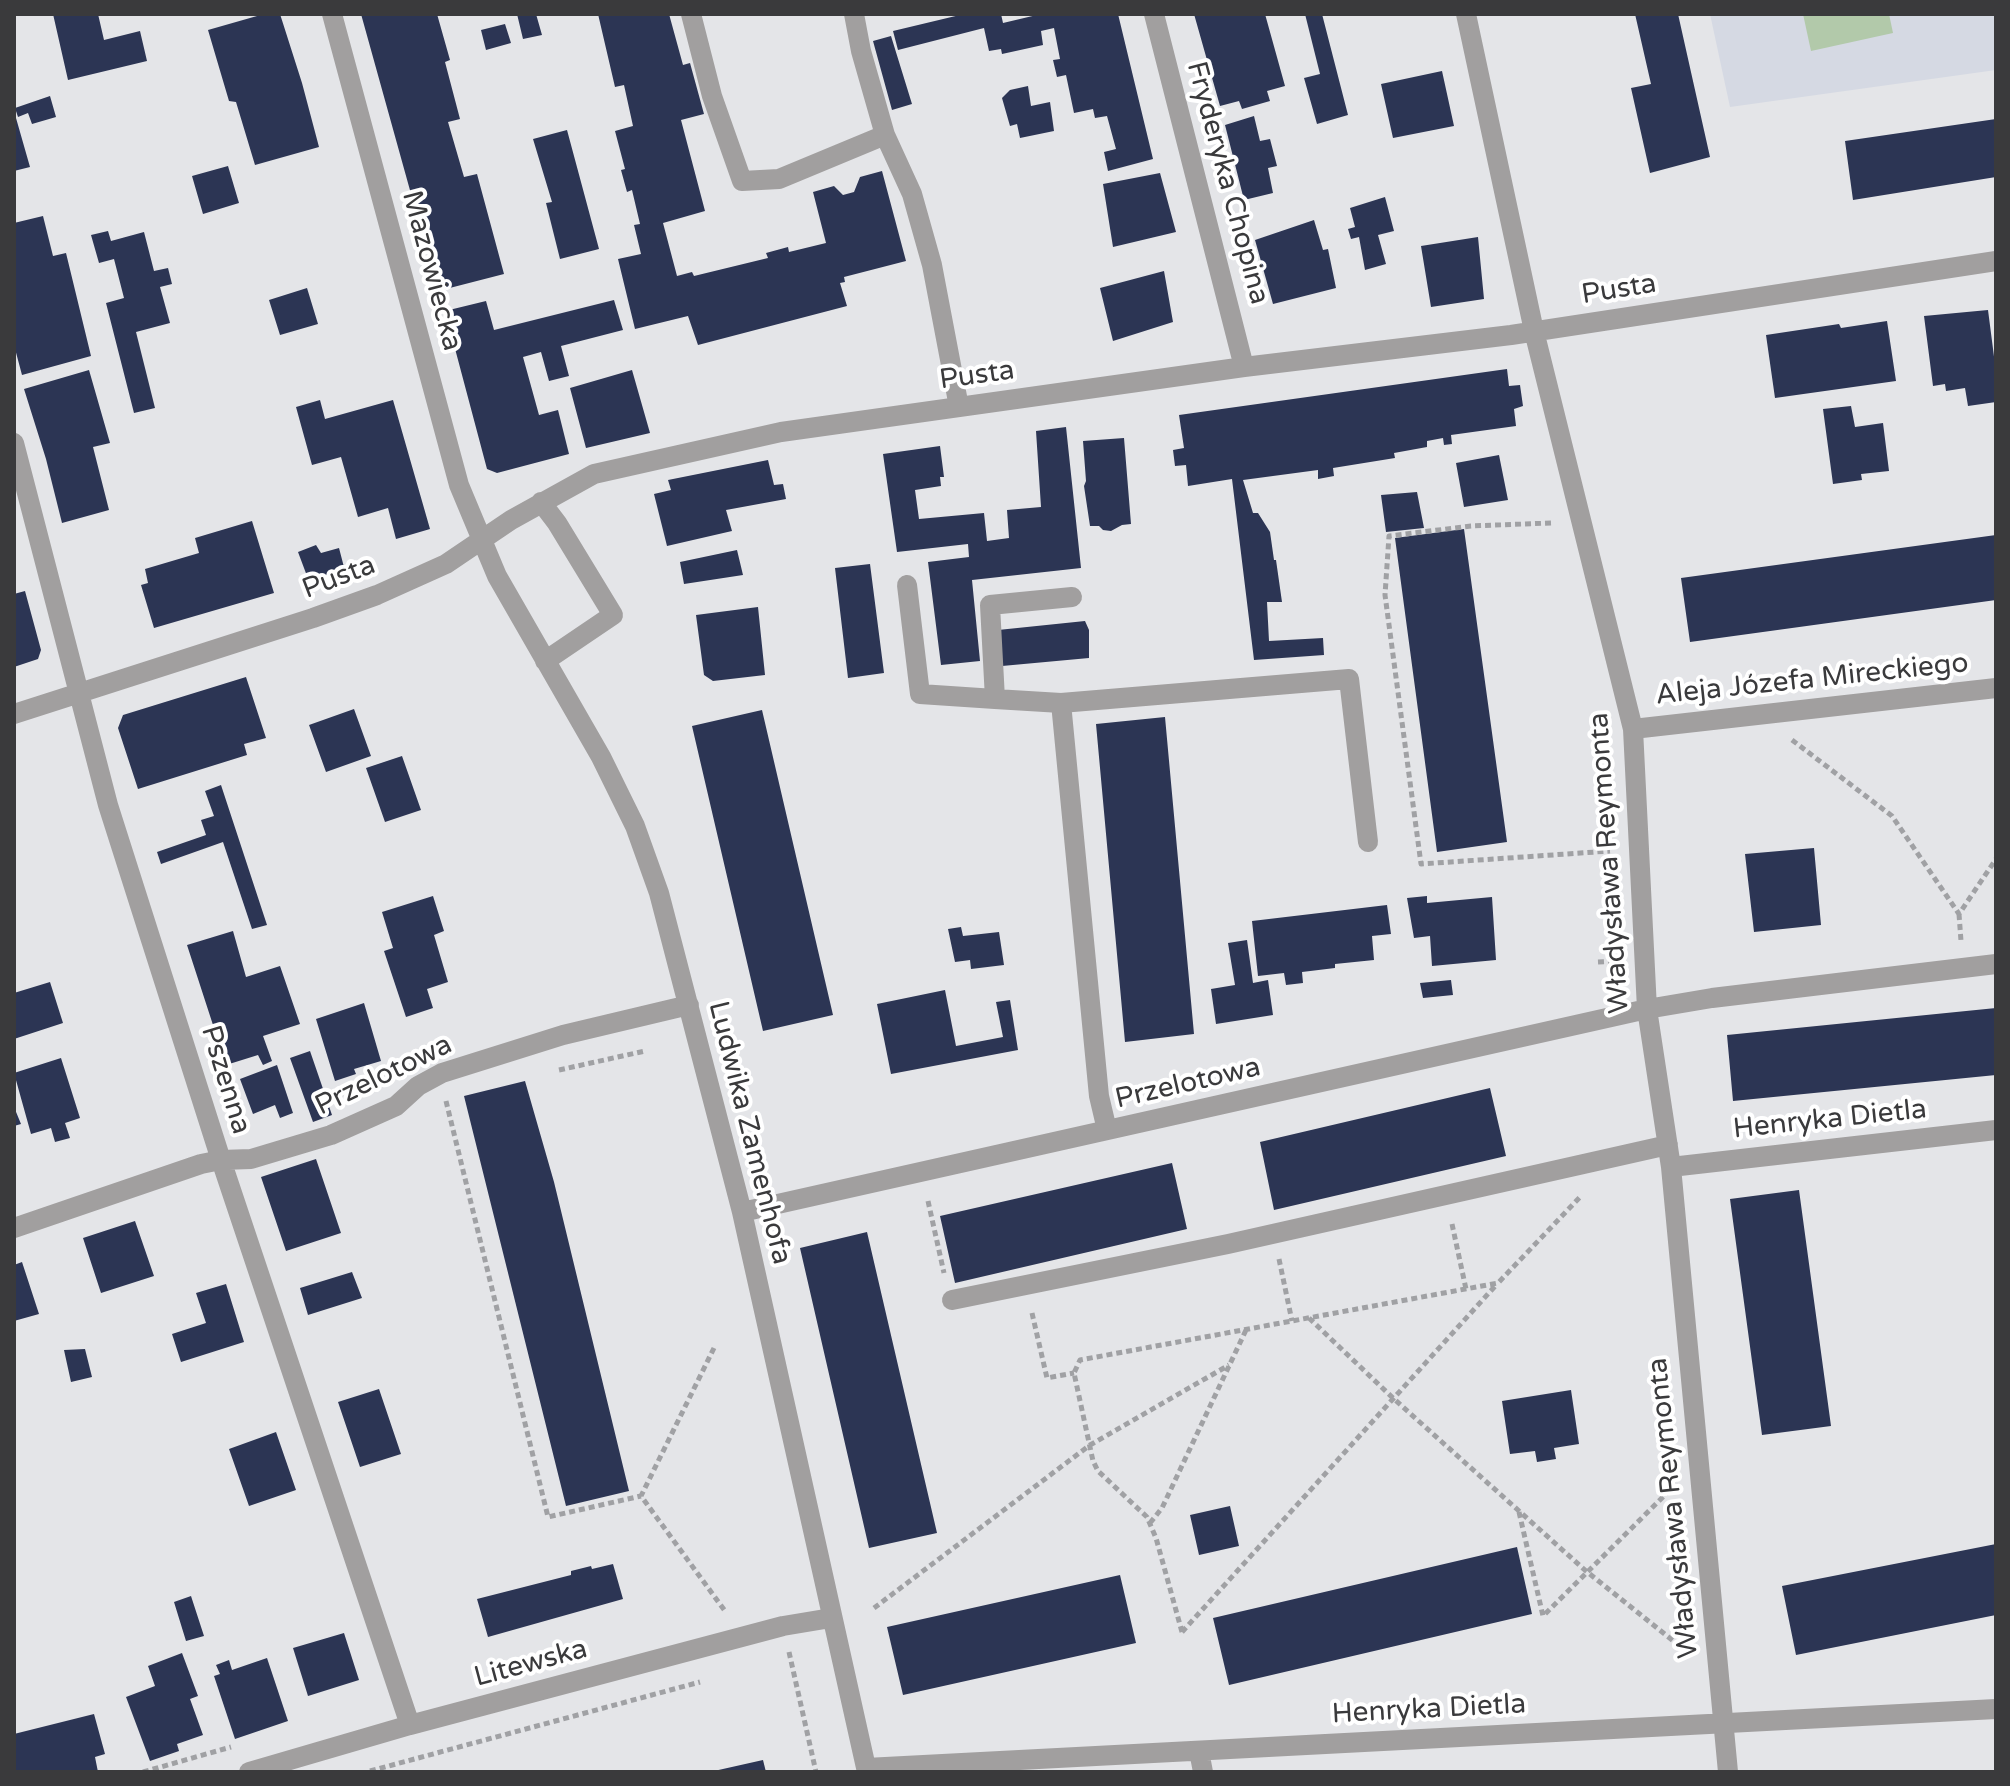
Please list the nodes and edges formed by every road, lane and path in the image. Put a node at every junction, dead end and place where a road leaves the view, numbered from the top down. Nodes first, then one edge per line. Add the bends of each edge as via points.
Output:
1 (332, 14) edge
2 (691, 14) edge
3 (854, 14) edge
4 (1154, 14) edge
5 (1466, 14) edge
6 (885, 135) junction
7 (1996, 261) edge
8 (1534, 331) junction
9 (1244, 367) junction
10 (959, 407) junction
11 (14, 443) edge
12 (541, 502) junction
13 (1556, 523) dead end
14 (483, 541) junction
15 (907, 585) dead end
16 (1072, 597) dead end
17 (545, 661) junction
18 (1996, 688) edge
19 (79, 694) junction
20 (995, 699) junction
21 (1061, 703) junction
22 (14, 714) edge
23 (1759, 714) junction
24 (1633, 729) junction
25 (1368, 842) dead end
26 (1639, 850) junction
27 (1996, 859) edge
28 (1996, 964) edge
29 (689, 1005) junction
30 (1647, 1009) junction
31 (645, 1051) dead end
32 (553, 1072) dead end
33 (445, 1096) dead end
34 (1107, 1130) junction
35 (1996, 1130) edge
36 (1668, 1145) junction
37 (1620, 1155) junction
38 (221, 1160) junction
39 (1671, 1167) junction
40 (926, 1192) dead end
41 (1446, 1194) junction
42 (742, 1212) junction
43 (14, 1228) edge
44 (1274, 1233) junction
45 (1498, 1283) junction
46 (1025, 1285) junction
47 (1466, 1289) junction
48 (952, 1300) joint
49 (1309, 1318) junction
50 (1292, 1321) junction
51 (1246, 1330) junction
52 (714, 1348) dead end
53 (1229, 1365) junction
54 (1074, 1373) junction
55 (1394, 1399) junction
56 (1090, 1445) junction
57 (1697, 1463) junction
58 (641, 1496) junction
59 (1519, 1510) junction
60 (1149, 1523) junction
61 (1586, 1571) junction
62 (874, 1608) dead end
63 (726, 1611) dead end
64 (831, 1618) junction
65 (783, 1626) junction
66 (790, 1657) junction
67 (775, 1662) dead end
68 (1719, 1677) junction
69 (713, 1678) dead end
70 (1996, 1709) edge
71 (1723, 1722) junction
72 (410, 1725) junction
73 (1199, 1751) junction
74 (866, 1770) edge
75 (249, 1772) edge
76 (366, 1772) edge
77 (816, 1772) edge
78 (1203, 1772) edge
79 (1728, 1772) edge

1 - 14 street, Mazowiecka via 459,485
2 - 6 street via 742,181 779,179
3 - 6 street
4 - 9 street, Fryderyka Chopina
5 - 8 street, Władysława Reymonta
6 - 10 street via 912,194 932,265
7 - 8 street, Pusta
8 - 9 street, Pusta
8 - 24 street, Władysława Reymonta
9 - 10 street, Pusta
10 - 12 street, Pusta via 781,432 594,474
11 - 19 street, Pszenna
12 - 14 street, Pusta
12 - 17 street via 613,615
13 - 26 path via 1389,536 1385,595 1421,864
14 - 17 street, Ludwika Zamenhofa
14 - 19 street, Pusta via 377,595
15 - 20 street via 920,694
16 - 20 street via 990,605
17 - 29 street, Ludwika Zamenhofa via 635,826
18 - 23 street, Aleja Józefa Mireckiego
19 - 22 street, Pusta
19 - 38 street, Pszenna via 108,805
20 - 21 street
21 - 25 street via 1349,679
21 - 34 street via 1099,1096
23 - 24 street, Aleja Józefa Mireckiego
23 - 27 path via 1892,816 1959,914
24 - 26 street, Władysława Reymonta
26 - 30 street, Władysława Reymonta
28 - 30 street, Przelotowa
29 - 38 street, Przelotowa via 563,1035 442,1073 396,1106 331,1135 251,1159
29 - 42 street, Ludwika Zamenhofa
30 - 34 street, Przelotowa
30 - 36 street, Władysława Reymonta
31 - 32 path
33 - 58 path via 548,1517
34 - 42 street, Przelotowa
35 - 39 street, Henryka Dietla
36 - 37 street
36 - 39 street, Władysława Reymonta
37 - 41 street
37 - 45 path
38 - 43 street, Przelotowa
38 - 72 street, Pszenna
39 - 57 street, Władysława Reymonta
40 - 48 path
41 - 44 street
41 - 47 path
42 - 64 street, Ludwika Zamenhofa
44 - 46 street
44 - 50 path
45 - 47 path
45 - 55 path
46 - 48 street
46 - 54 path via 1047,1378
47 - 49 path
49 - 50 path
49 - 55 path
50 - 51 path
51 - 53 path
51 - 54 path via 1080,1360
52 - 58 path
53 - 56 path
53 - 60 path via 1162,1508
54 - 56 path
55 - 59 path
55 - 60 path via 1182,1632
56 - 60 path via 1098,1471
56 - 62 path
57 - 61 path
57 - 68 street, Władysława Reymonta
58 - 63 path
59 - 61 path
59 - 61 path via 1543,1616
61 - 68 path
64 - 65 street, Litewska
64 - 74 street, Ludwika Zamenhofa
65 - 66 path
65 - 72 street, Litewska
66 - 67 path
66 - 77 path
68 - 71 street, Władysława Reymonta
69 - 76 path
70 - 71 street, Henryka Dietla
71 - 73 street, Henryka Dietla
71 - 79 street, Władysława Reymonta
72 - 75 street, Litewska
73 - 74 street, Henryka Dietla
73 - 78 street

